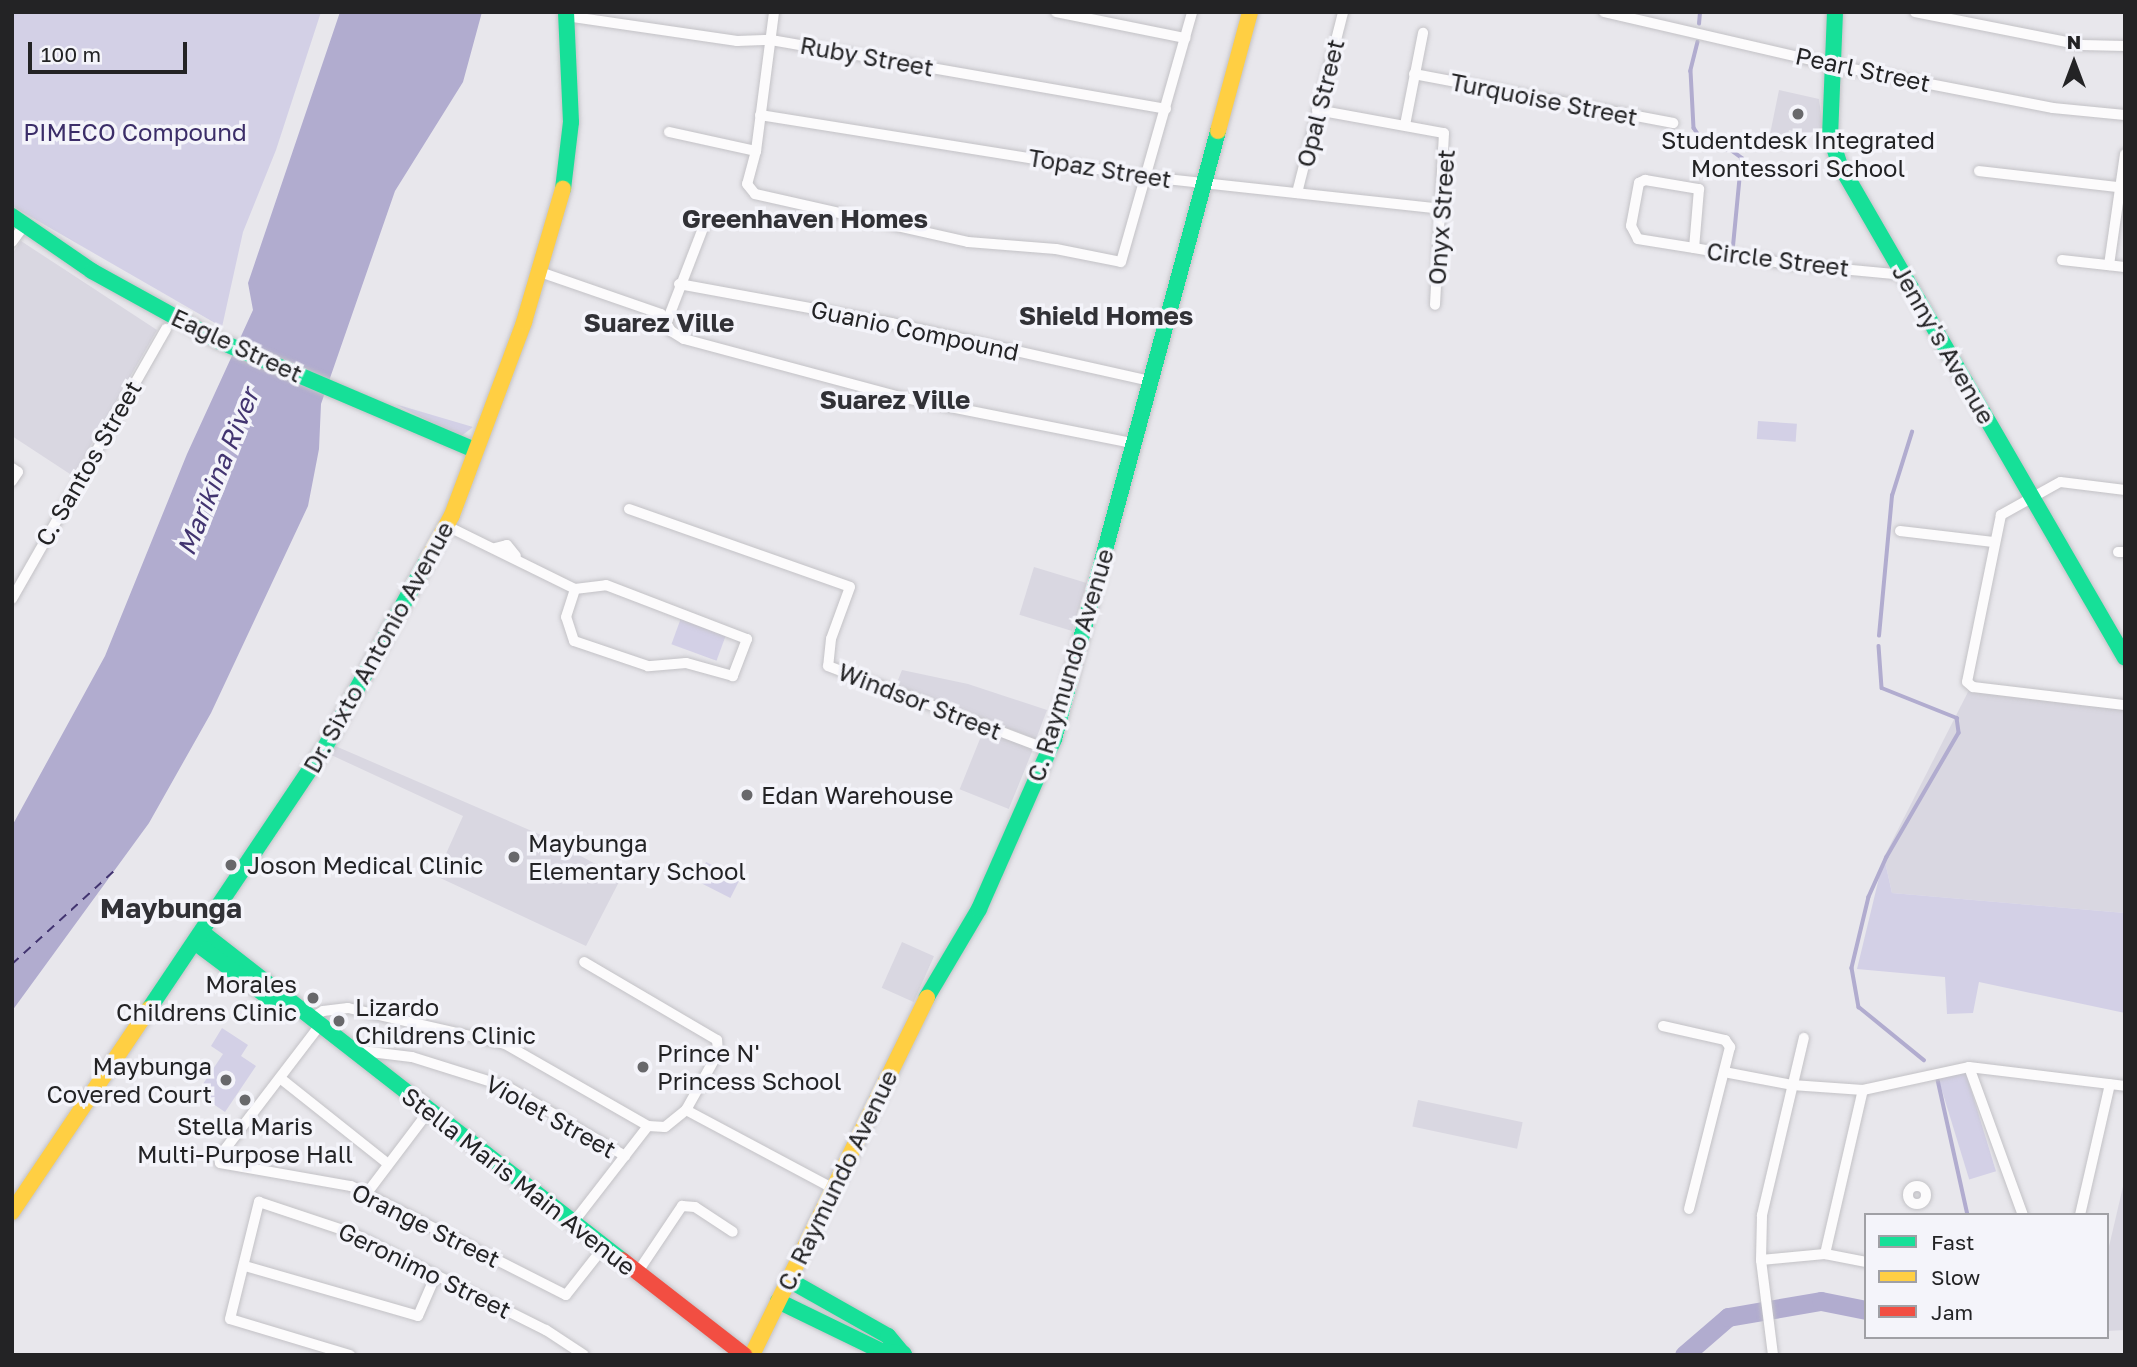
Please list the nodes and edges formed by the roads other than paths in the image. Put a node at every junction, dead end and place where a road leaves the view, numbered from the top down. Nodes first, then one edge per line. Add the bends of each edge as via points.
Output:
1 (774, 12) edge
2 (1056, 12) edge
3 (1192, 12) edge
4 (1250, 12) edge
5 (1343, 12) edge
6 (1604, 12) edge
7 (1835, 12) edge
8 (1915, 12) edge
9 (566, 14) edge
10 (1632, 15) edge
11 (1423, 33) dead end
12 (1185, 38) junction
13 (771, 40) junction
14 (2125, 46) edge
15 (1832, 64) junction
16 (1414, 74) junction
17 (1166, 109) junction
18 (1317, 110) junction
19 (760, 114) junction
20 (2125, 115) edge
21 (1673, 123) dead end
22 (1405, 125) junction
23 (668, 132) dead end
24 (756, 151) junction
25 (2125, 154) edge
26 (1979, 171) dead end
27 (1148, 177) junction
28 (1203, 184) junction
29 (2122, 188) edge
30 (1297, 193) junction
31 (1442, 209) junction
32 (18, 220) edge
33 (702, 228) dead end
34 (12, 242) edge
35 (1694, 248) junction
36 (2062, 260) dead end
37 (2109, 265) junction
38 (2125, 267) edge
39 (540, 272) junction
40 (1904, 275) junction
41 (679, 284) junction
42 (1436, 305) dead end
43 (666, 324) junction
44 (166, 329) dead end
45 (1150, 381) junction
46 (1132, 443) junction
47 (475, 450) junction
48 (2125, 491) edge
49 (2035, 499) junction
50 (629, 509) dead end
51 (447, 526) junction
52 (1900, 531) dead end
53 (1993, 542) junction
54 (575, 589) junction
55 (12, 599) edge
56 (2125, 658) edge
57 (2125, 705) edge
58 (1049, 750) junction
59 (200, 938) junction
60 (584, 962) dead end
61 (315, 1022) junction
62 (1663, 1026) dead end
63 (1804, 1038) dead end
64 (353, 1050) junction
65 (1969, 1067) junction
66 (1724, 1072) junction
67 (281, 1078) junction
68 (2110, 1084) junction
69 (1792, 1086) junction
70 (2125, 1086) edge
71 (1863, 1090) junction
72 (686, 1110) junction
73 (429, 1111) junction
74 (651, 1128) junction
75 (625, 1156) junction
76 (388, 1164) junction
77 (836, 1190) junction
78 (367, 1194) junction
79 (1689, 1209) dead end
80 (12, 1212) edge
81 (2022, 1213) edge
82 (2080, 1213) edge
83 (572, 1224) junction
84 (733, 1232) dead end
85 (603, 1248) junction
86 (1825, 1254) junction
87 (1761, 1260) junction
88 (1864, 1262) edge
89 (245, 1266) junction
90 (636, 1273) junction
91 (435, 1276) junction
92 (789, 1280) junction
93 (778, 1300) junction
94 (565, 1350) edge
95 (350, 1355) edge
96 (584, 1355) edge
97 (744, 1355) edge
98 (752, 1355) edge
99 (904, 1355) edge
100 (1773, 1355) edge

1 - 13 street
2 - 12 street
3 - 12 street
4 - 28 main road, C. Raymundo Avenue
5 - 18 street, Opal Street
6 - 10 street, Pearl Street
7 - 15 main road, Jenny's Avenue
8 - 14 street via 2082,45
9 - 13 street, Ruby Street via 737,41
9 - 39 main road, Dr. Sixto Antonio Avenue via 569,156
10 - 15 street, Pearl Street
11 - 16 street
12 - 17 street
13 - 17 street, Ruby Street
13 - 19 street
15 - 20 street, Pearl Street via 2053,108
15 - 40 main road, Jenny's Avenue via 1830,135 1840,165
16 - 21 street, Turquoise Street
16 - 22 street
17 - 27 street
18 - 22 street, Onyx Street
18 - 30 street, Opal Street
19 - 24 street
19 - 27 street, Topaz Street
22 - 31 street, Onyx Street via 1440,130 1447,138
23 - 24 street
24 - 27 street via 749,191 968,242 1056,249 1121,262
25 - 29 street
26 - 29 street
27 - 28 street, Topaz Street
28 - 30 street, Topaz Street
28 - 45 main road, C. Raymundo Avenue
29 - 37 street
30 - 31 street, Topaz Street
31 - 42 street, Onyx Street
32 - 34 street
32 - 47 main road, Eagle Street via 92,271 219,341
33 - 41 street
35 - 35 street, Circle Street via 1638,239 1632,226 1639,183 1699,189
35 - 40 street, Circle Street via 1788,264
36 - 37 street
37 - 38 street
39 - 43 street via 661,314
39 - 47 main road, Dr. Sixto Antonio Avenue
40 - 49 main road, Jenny's Avenue
41 - 43 street
41 - 45 street, Guanio Compound via 891,323
43 - 46 street via 684,339 900,397
44 - 55 street, C. Santos Street
45 - 46 main road, C. Raymundo Avenue
46 - 58 main road, C. Raymundo Avenue
47 - 51 main road, Dr. Sixto Antonio Avenue
48 - 49 street via 2060,482
49 - 53 street via 2001,515
49 - 56 main road, Jenny's Avenue
50 - 58 street, Windsor Street via 850,587 831,639 828,666
51 - 54 street via 495,548 506,545 516,556
51 - 59 main road, Dr. Sixto Antonio Avenue via 326,747
52 - 53 street
53 - 57 street via 1968,682 1973,687
54 - 54 street via 607,585 747,639 733,676 686,663 648,666 574,641 566,617
58 - 77 main road, C. Raymundo Avenue via 991,884 958,950 913,1023
59 - 61 main road, Stella Maris Main Avenue via 279,1005 295,1006
59 - 80 main road, Dr. Sixto Antonio Avenue
60 - 72 street via 718,1040 718,1053
61 - 64 main road, Stella Maris Main Avenue
61 - 67 street
61 - 74 street via 323,1011 348,1008 506,1044
62 - 66 street via 1729,1042
63 - 69 street
64 - 73 main road, Stella Maris Main Avenue
64 - 75 street, Violet Street via 412,1057 508,1087
65 - 68 street
65 - 71 street
65 - 81 street
66 - 69 street
66 - 79 street
67 - 76 street
67 - 78 street, Orange Street via 219,1157 220,1163 351,1186
68 - 70 street
68 - 82 street
69 - 71 street
69 - 87 street via 1763,1205
71 - 86 street
72 - 74 street via 665,1127
72 - 77 street
73 - 76 street
73 - 83 main road, Stella Maris Main Avenue
74 - 75 street
75 - 83 street
76 - 78 street
77 - 92 main road, C. Raymundo Avenue
78 - 85 street, Orange Street via 566,1295
83 - 85 main road, Stella Maris Main Avenue
84 - 90 street via 695,1207 682,1206
85 - 90 main road, Stella Maris Main Avenue
86 - 87 street
86 - 88 street
87 - 100 street
89 - 91 street via 418,1316
89 - 91 street, Geronimo Street via 259,1202 325,1221
89 - 95 street via 230,1319
90 - 97 main road, Stella Maris Main Avenue
91 - 94 street, Geronimo Street
92 - 93 main road, C. Raymundo Avenue
92 - 99 main road via 888,1336
93 - 98 main road, C. Raymundo Avenue
93 - 99 main road via 881,1351
94 - 96 street, Geronimo Street

